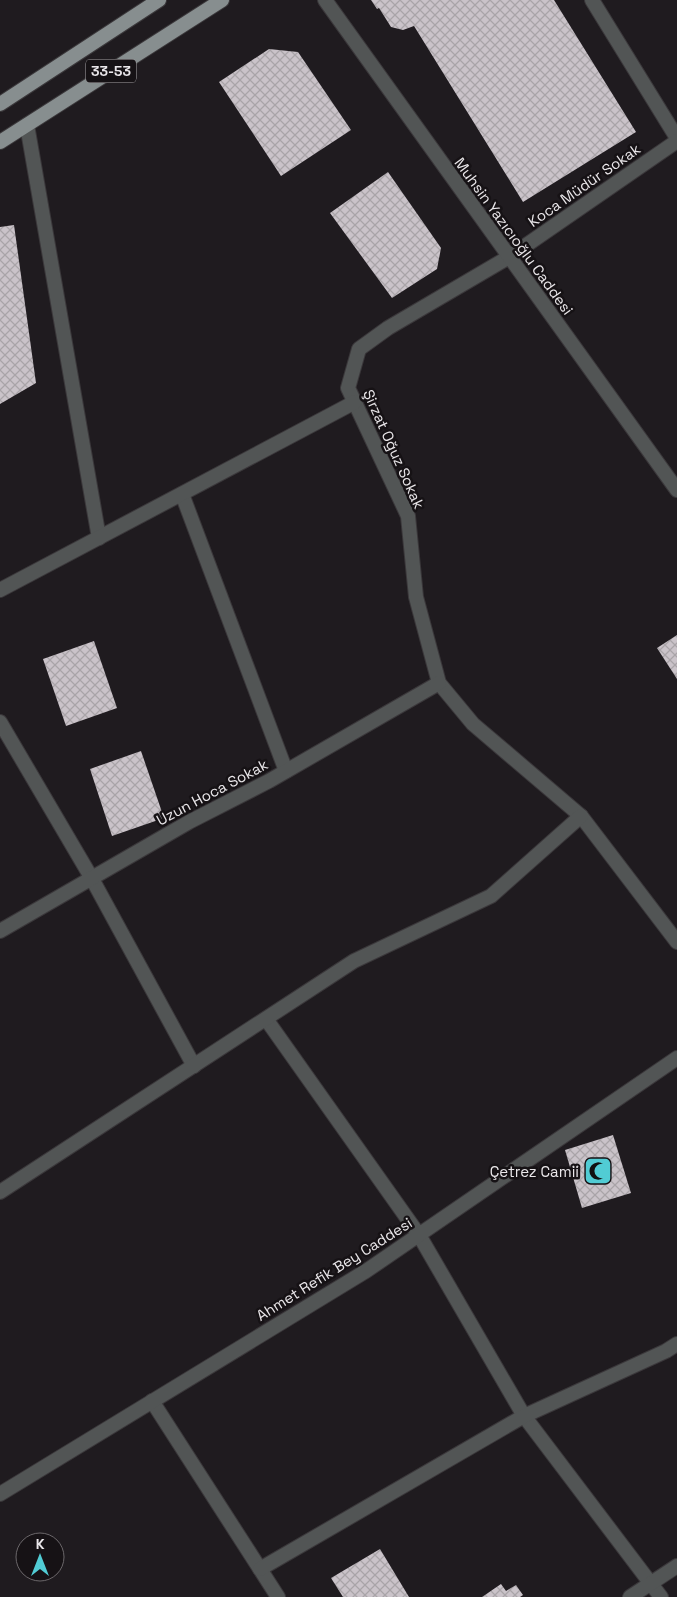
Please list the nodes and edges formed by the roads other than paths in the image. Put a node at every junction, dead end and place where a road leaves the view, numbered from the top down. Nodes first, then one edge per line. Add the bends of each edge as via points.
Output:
1 (159, 0) edge
2 (222, 0) edge
3 (325, 0) edge
4 (592, 0) edge
5 (0, 104) edge
6 (27, 125) junction
7 (677, 139) edge
8 (0, 142) edge
9 (509, 257) junction
10 (355, 402) junction
11 (677, 490) edge
12 (182, 494) junction
13 (99, 538) junction
14 (0, 590) edge
15 (439, 683) junction
16 (0, 722) edge
17 (286, 771) junction
18 (582, 816) junction
19 (91, 878) junction
20 (0, 931) edge
21 (677, 942) edge
22 (266, 1019) junction
23 (677, 1058) edge
24 (194, 1066) junction
25 (0, 1192) edge
26 (419, 1235) junction
27 (677, 1344) edge
28 (152, 1401) junction
29 (524, 1416) junction
30 (0, 1494) edge
31 (677, 1566) edge
32 (260, 1569) junction
33 (651, 1584) junction
34 (278, 1597) edge
35 (630, 1597) edge
36 (661, 1597) edge

1 - 5 main road, 33-53
2 - 6 main road, 33-53
3 - 9 street, Muhsin Yazıcıoğlu Caddesi
4 - 7 street
6 - 8 main road, 33-53
6 - 13 street
7 - 9 street, Koca Müdür Sokak
9 - 10 street, Şirzat Oğuz Sokak via 388,328 359,349 348,388
9 - 11 street, Muhsin Yazıcıoğlu Caddesi
10 - 12 street
10 - 15 street, Şirzat Oğuz Sokak via 408,516 416,597
12 - 13 street
12 - 17 street
13 - 14 street
15 - 17 street, Uzun Hoca Sokak
15 - 18 street, Şirzat Oğuz Sokak via 473,724
16 - 19 street
17 - 19 street, Uzun Hoca Sokak
18 - 21 street, Şirzat Oğuz Sokak
18 - 22 street via 491,896 354,961
19 - 20 street, Uzun Hoca Sokak
19 - 24 street
22 - 24 street
22 - 26 street
23 - 26 street, Ahmet Refik Bey Caddesi
24 - 25 street
26 - 28 street, Ahmet Refik Bey Caddesi via 366,1271
26 - 29 street
27 - 29 street
28 - 30 street, Ahmet Refik Bey Caddesi
28 - 32 street
29 - 32 street
29 - 33 street
31 - 33 street
32 - 34 street
33 - 35 street
33 - 36 street

